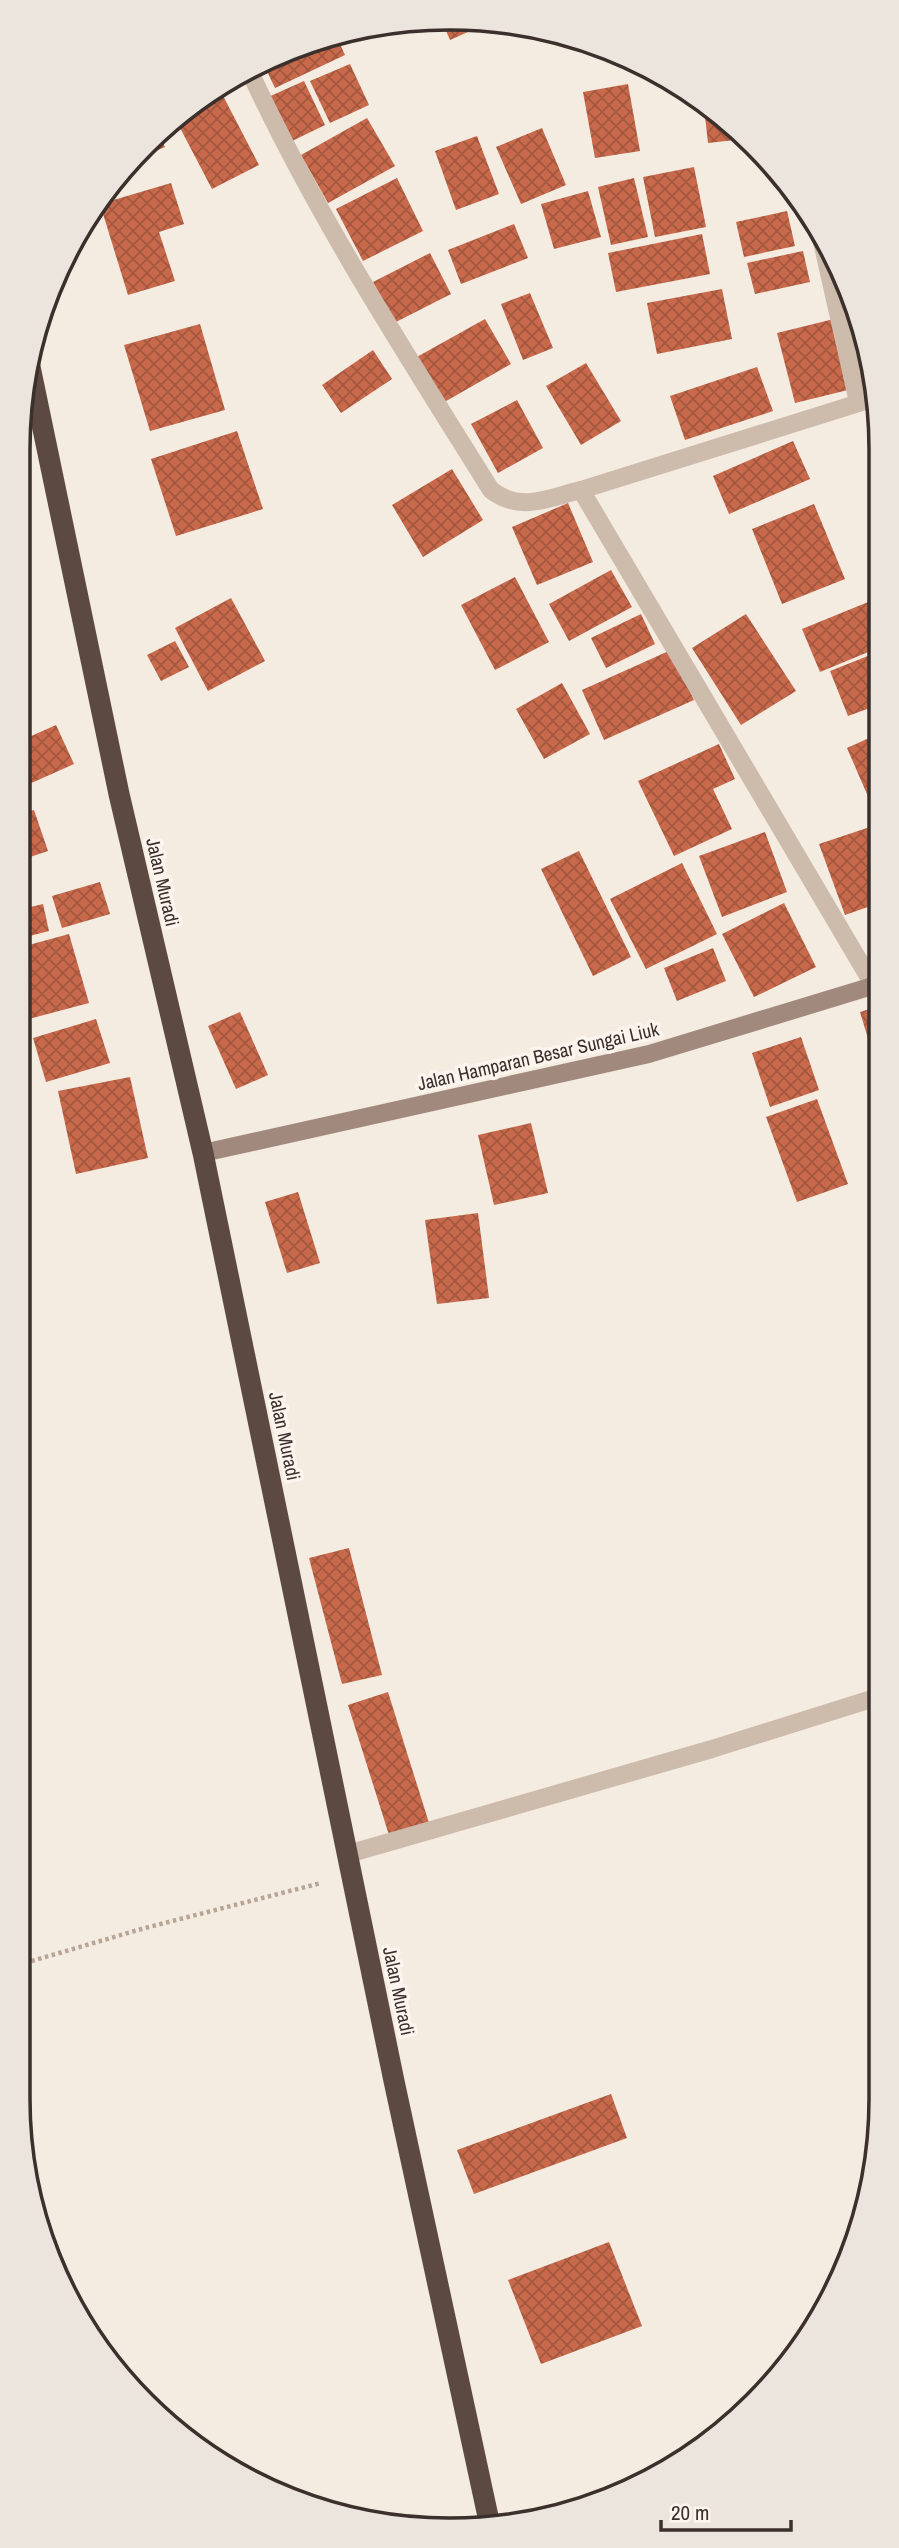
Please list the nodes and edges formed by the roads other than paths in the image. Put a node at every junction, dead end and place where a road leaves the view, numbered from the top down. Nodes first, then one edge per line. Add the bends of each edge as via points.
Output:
1 (253, 79) edge
2 (828, 269) edge
3 (34, 388) edge
4 (866, 400) edge
5 (858, 402) junction
6 (581, 490) junction
7 (869, 972) edge
8 (869, 987) edge
9 (203, 1153) junction
10 (869, 1700) edge
11 (348, 1854) junction
12 (488, 2516) edge

1 - 6 street via 284,146 361,282 491,490 519,504
2 - 5 street
3 - 9 highway, Jalan Muradi via 119,794
4 - 5 street
5 - 6 street
6 - 7 street
8 - 9 street, Jalan Hamparan Besar Sungai Liuk via 649,1054
9 - 11 highway, Jalan Muradi
10 - 11 street
11 - 12 highway, Jalan Muradi

